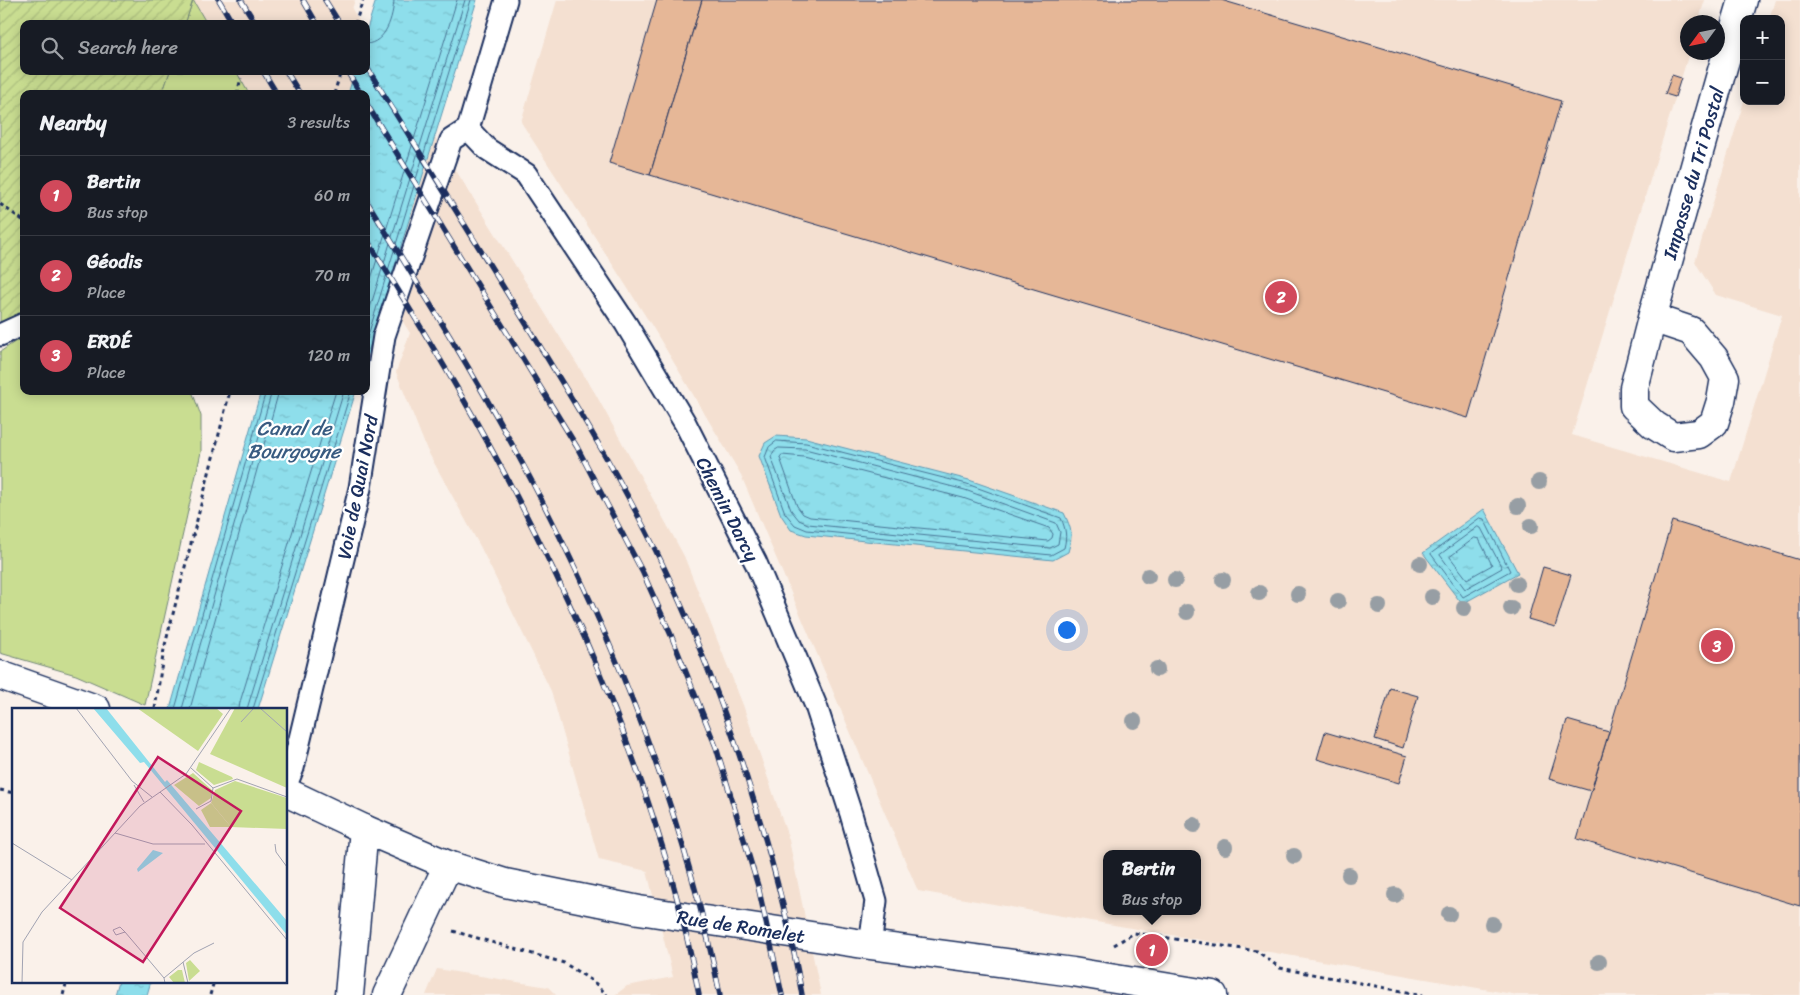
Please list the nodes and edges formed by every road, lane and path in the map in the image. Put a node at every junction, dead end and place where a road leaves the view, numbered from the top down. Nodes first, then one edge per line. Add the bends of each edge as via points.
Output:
1 (363, 0) edge
2 (506, 0) edge
3 (1744, 0) edge
4 (356, 20) edge
5 (340, 75) edge
6 (241, 78) dead end
7 (238, 90) edge
8 (335, 90) edge
9 (468, 129) junction
10 (0, 204) edge
11 (20, 218) edge
12 (1652, 318) dead end
13 (20, 326) edge
14 (0, 335) edge
15 (229, 395) edge
16 (0, 675) edge
17 (93, 708) edge
18 (155, 708) edge
19 (288, 780) edge
20 (288, 793) edge
21 (364, 830) junction
22 (448, 865) junction
23 (417, 934) junction
24 (870, 945) junction
25 (1073, 972) junction
26 (67, 982) edge
27 (214, 982) edge
28 (63, 995) edge
29 (210, 995) edge
30 (350, 995) edge
31 (387, 995) edge
32 (607, 995) edge
33 (1213, 995) edge
34 (1423, 995) edge

1 - 4 path
2 - 9 lane
3 - 12 street, Impasse du Tri Postal
5 - 8 path
6 - 7 path
9 - 19 lane, Voie de Quai Nord via 451,140 384,336 360,488
9 - 24 lane, Chemin Darcy via 487,149 526,174 626,324 685,423 756,563 816,706 851,814 876,902
10 - 11 path
13 - 14 lane
15 - 18 path via 164,649
16 - 17 street
20 - 21 street, Rue de Romelet
21 - 22 street, Rue de Romelet
21 - 30 street
22 - 23 street
22 - 24 street, Rue de Romelet via 505,883 639,910
23 - 31 street
23 - 32 path via 451,930 564,963 594,982
24 - 25 street, Rue de Romelet
25 - 33 street, Rue de Romelet
25 - 34 path via 1134,933 1257,951 1280,968
26 - 28 path
27 - 29 path

